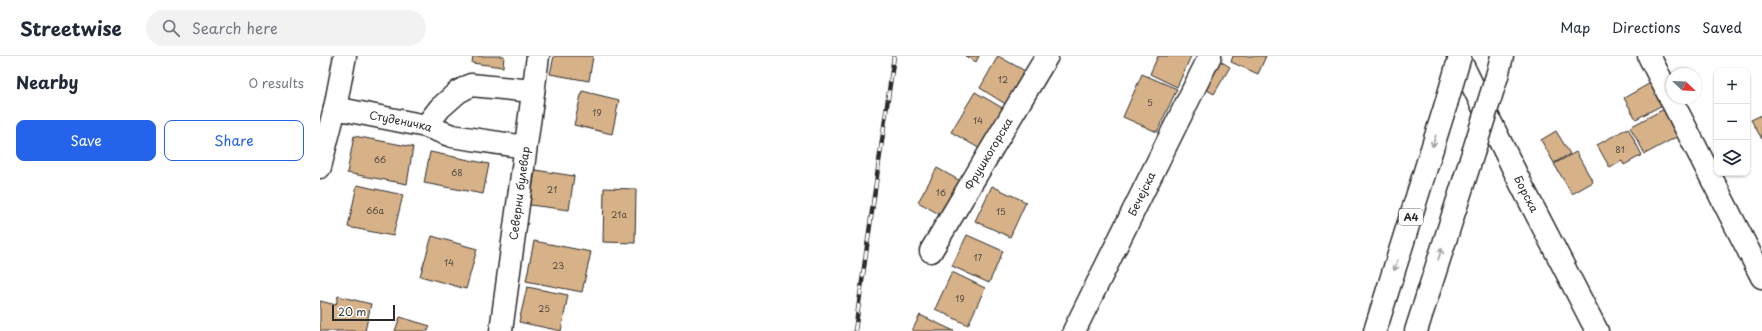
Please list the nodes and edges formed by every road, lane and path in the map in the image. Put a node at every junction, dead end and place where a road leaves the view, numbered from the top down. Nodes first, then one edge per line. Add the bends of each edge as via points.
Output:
1 (345, 56) edge
2 (538, 56) edge
3 (1047, 56) edge
4 (1210, 56) edge
5 (1459, 56) edge
6 (1649, 56) edge
7 (1500, 66) edge
8 (533, 91) junction
9 (335, 108) junction
10 (426, 126) junction
11 (525, 147) junction
12 (320, 167) edge
13 (932, 251) dead end
14 (1762, 277) edge
15 (501, 331) edge
16 (1074, 331) edge
17 (1375, 331) edge
18 (1416, 331) edge
19 (1597, 331) edge

1 - 9 main road
2 - 8 main road, Северни булевар
3 - 13 main road, Фрушкогорска
4 - 16 main road, Бечејска
5 -> 17 main road, A4, bridge
5 - 19 main road, Борска
6 - 14 main road
18 -> 7 main road, bridge
8 - 10 main road via 471,85 458,92 440,108
8 - 11 main road, Северни булевар
9 - 10 main road, Студеничка
9 - 12 main road
10 - 11 main road, Студеничка via 452,136
11 - 15 main road, Северни булевар

